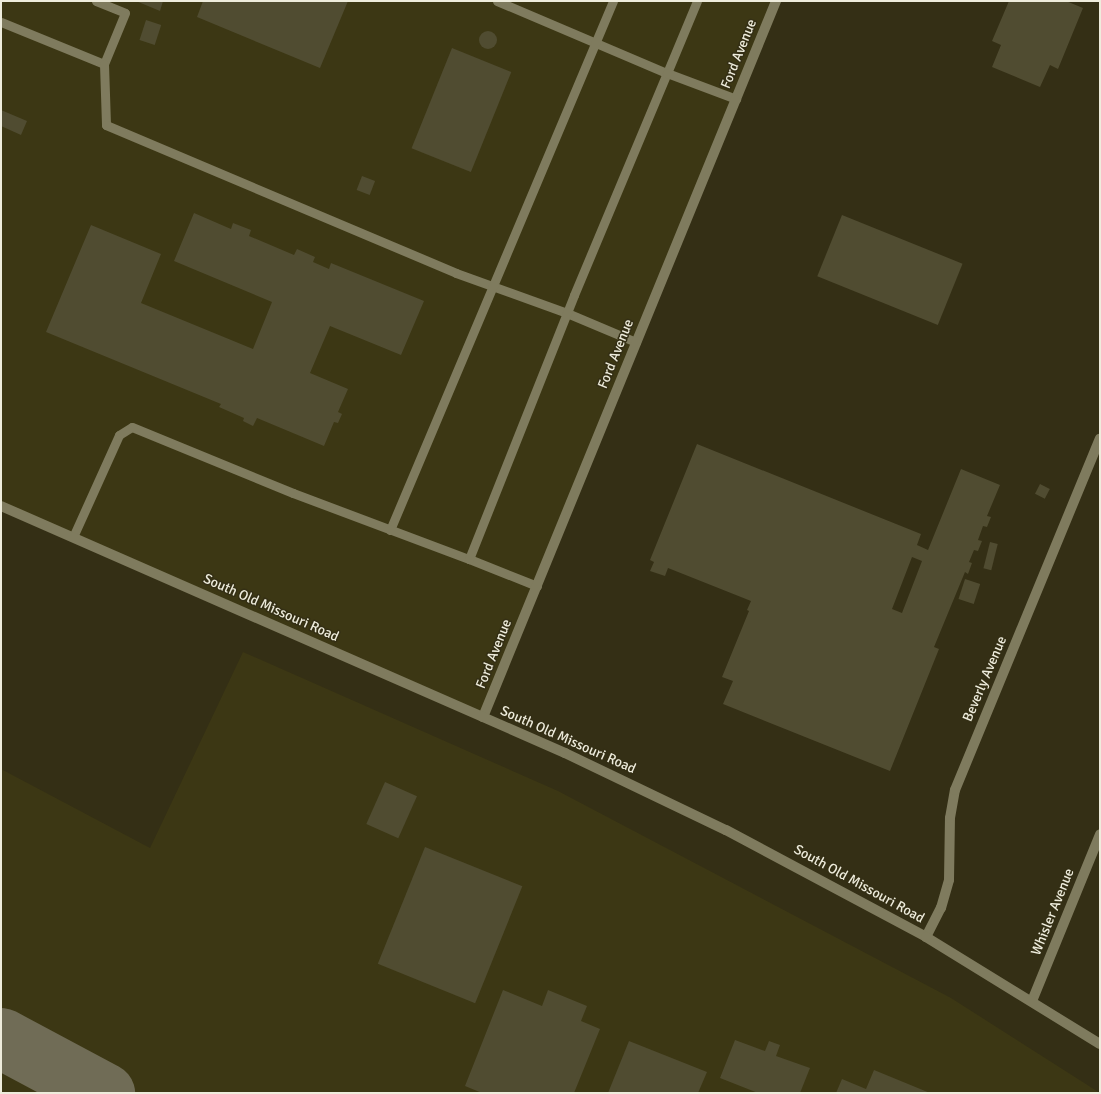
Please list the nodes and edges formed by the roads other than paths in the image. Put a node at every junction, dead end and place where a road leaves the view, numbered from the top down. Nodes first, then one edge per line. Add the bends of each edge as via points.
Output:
1 (96, 1) edge
2 (497, 1) edge
3 (613, 1) edge
4 (697, 1) edge
5 (776, 1) edge
6 (1, 22) edge
7 (596, 42) junction
8 (104, 64) junction
9 (667, 73) junction
10 (736, 99) junction
11 (493, 285) junction
12 (567, 313) junction
13 (636, 342) junction
14 (1100, 439) edge
15 (1, 506) edge
16 (390, 530) junction
17 (73, 537) junction
18 (469, 559) junction
19 (537, 586) junction
20 (484, 717) junction
21 (1100, 834) edge
22 (926, 937) junction
23 (1032, 1000) junction
24 (1100, 1044) edge

1 - 8 lane via 125,12
2 - 7 lane
3 - 7 lane
4 - 9 lane
5 - 10 street, Ford Avenue
6 - 8 lane
7 - 9 lane
7 - 11 lane
8 - 11 lane via 106,125 456,273
9 - 10 lane
9 - 12 lane
10 - 13 street, Ford Avenue
11 - 12 lane
11 - 16 lane
12 - 13 lane
12 - 18 lane
13 - 19 street, Ford Avenue
14 - 22 street, Beverly Avenue via 955,790 950,818 949,880 941,908
15 - 17 street, South Old Missouri Road
16 - 17 lane via 132,427 119,435
16 - 18 lane
17 - 20 street, South Old Missouri Road
18 - 19 lane
19 - 20 street, Ford Avenue
20 - 22 street, South Old Missouri Road via 726,830
21 - 23 street, Whisler Avenue
22 - 23 street, South Old Missouri Road
23 - 24 street, South Old Missouri Road

